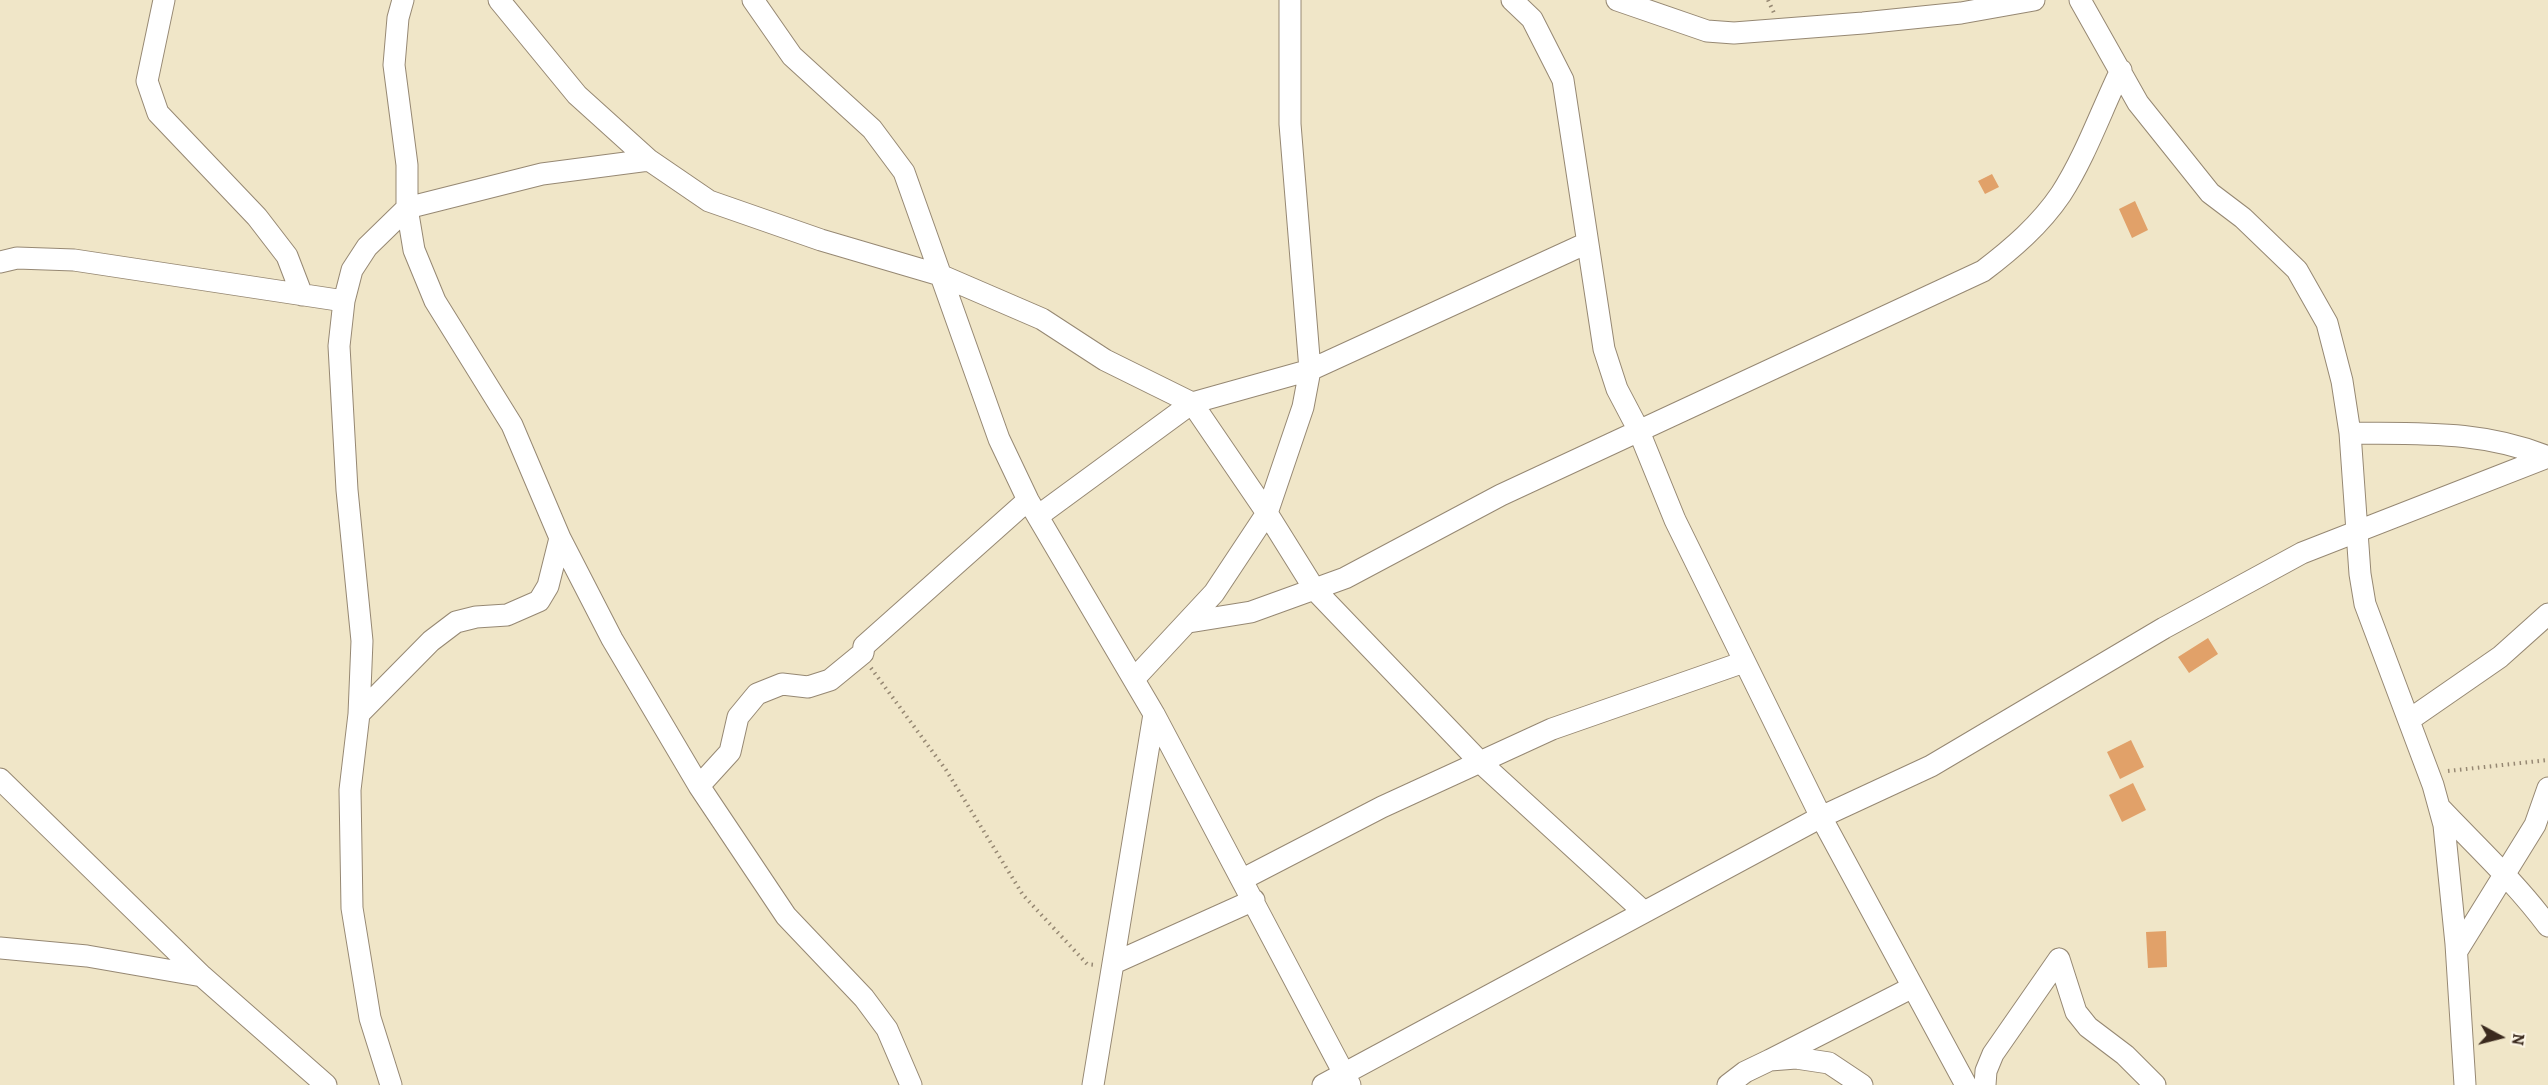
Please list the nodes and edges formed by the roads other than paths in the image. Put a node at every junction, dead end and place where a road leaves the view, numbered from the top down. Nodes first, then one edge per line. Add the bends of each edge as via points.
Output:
1 (165, 0) edge
2 (403, 0) edge
3 (499, 0) edge
4 (753, 0) edge
5 (1290, 0) edge
6 (1512, 0) edge
7 (1617, 0) edge
8 (2034, 0) edge
9 (2080, 0) edge
10 (2121, 70) junction
11 (649, 160) junction
12 (407, 208) junction
13 (1587, 243) junction
14 (0, 261) edge
15 (940, 275) junction
16 (302, 295) junction
17 (344, 301) junction
18 (1310, 370) junction
19 (1192, 403) junction
20 (1638, 429) junction
21 (2350, 433) junction
22 (2548, 457) edge
23 (1033, 508) junction
24 (1267, 513) junction
25 (2357, 530) junction
26 (560, 538) junction
27 (1315, 590) junction
28 (2548, 614) edge
29 (1189, 622) junction
30 (1744, 662) junction
31 (1134, 679) junction
32 (359, 714) junction
33 (1154, 714) junction
34 (2409, 720) junction
35 (1480, 762) junction
36 (0, 779) edge
37 (699, 786) junction
38 (2548, 788) edge
39 (2439, 806) junction
40 (1821, 817) junction
41 (2506, 873) junction
42 (1243, 879) junction
43 (1254, 900) junction
44 (1644, 912) junction
45 (2548, 926) edge
46 (0, 948) edge
47 (2457, 951) junction
48 (1114, 963) junction
49 (202, 976) junction
50 (1913, 987) junction
51 (1770, 1060) junction
52 (1347, 1079) edge
53 (326, 1085) edge
54 (391, 1085) edge
55 (911, 1085) edge
56 (1093, 1085) edge
57 (1323, 1085) edge
58 (1728, 1085) edge
59 (1862, 1085) edge
60 (1966, 1085) edge
61 (1985, 1085) edge
62 (2155, 1085) edge
63 (2465, 1085) edge

1 - 16 street via 147,81 158,113 257,217 287,256
2 - 12 street via 394,65 407,165
3 - 11 street via 577,95
4 - 15 street via 792,56 872,129 904,172
5 - 18 street via 1290,124
6 - 13 street via 1532,19 1563,80
7 - 8 street via 1707,31 1734,33 1961,13
9 - 10 street
10 - 20 street via 2060,194 2028,233 1983,271
10 - 21 street via 2138,103 2210,193 2243,218 2297,270 2326,323 2342,381
11 - 12 street via 542,174
11 - 15 street via 709,201
12 - 17 street via 367,247 352,270
12 - 26 street via 414,250 435,301 512,425
13 - 18 street
13 - 20 street via 1604,349 1617,389
14 - 16 street via 74,260
15 - 19 street via 1042,319 1105,360
15 - 23 street via 999,439
16 - 17 street
17 - 32 street via 339,346 347,490 362,641
18 - 19 street
18 - 24 street via 1304,407
19 - 23 street
19 - 24 street
20 - 27 street
20 - 30 street via 1675,520
21 - 22 street via 2439,434 2515,443
21 - 25 street
22 - 25 street
23 - 31 street
23 - 37 street via 864,646 863,653 830,680 808,687 782,684 757,694 738,717 730,752
24 - 27 street
24 - 29 street
25 - 34 street via 2365,604
25 - 40 street via 2302,553 2164,627 1931,766
26 - 32 street via 548,586 539,601 507,615 456,622 430,641
26 - 37 street via 612,639
27 - 29 street via 1251,612
27 - 35 street
28 - 34 street via 2500,657
29 - 31 street
30 - 35 street via 1552,729
30 - 40 street
31 - 33 street
32 - 54 street via 350,790 352,908 370,1018
33 - 42 street
33 - 48 street
34 - 39 street
35 - 42 street via 1382,807
35 - 44 street
36 - 49 street
37 - 55 street via 786,916 864,998 887,1029
38 - 41 street via 2535,825
39 - 41 street
39 - 47 street via 2450,869
40 - 44 street
40 - 50 street
41 - 45 street
41 - 47 street
42 - 43 street
43 - 48 street
43 - 52 street
44 - 52 street
46 - 49 street via 87,956
47 - 63 street
48 - 56 street
49 - 53 street
50 - 51 street
50 - 60 street
51 - 58 street
51 - 59 street via 1796,1058 1828,1063
52 - 57 street
61 - 62 street via 1993,1054 2059,959 2076,1012

